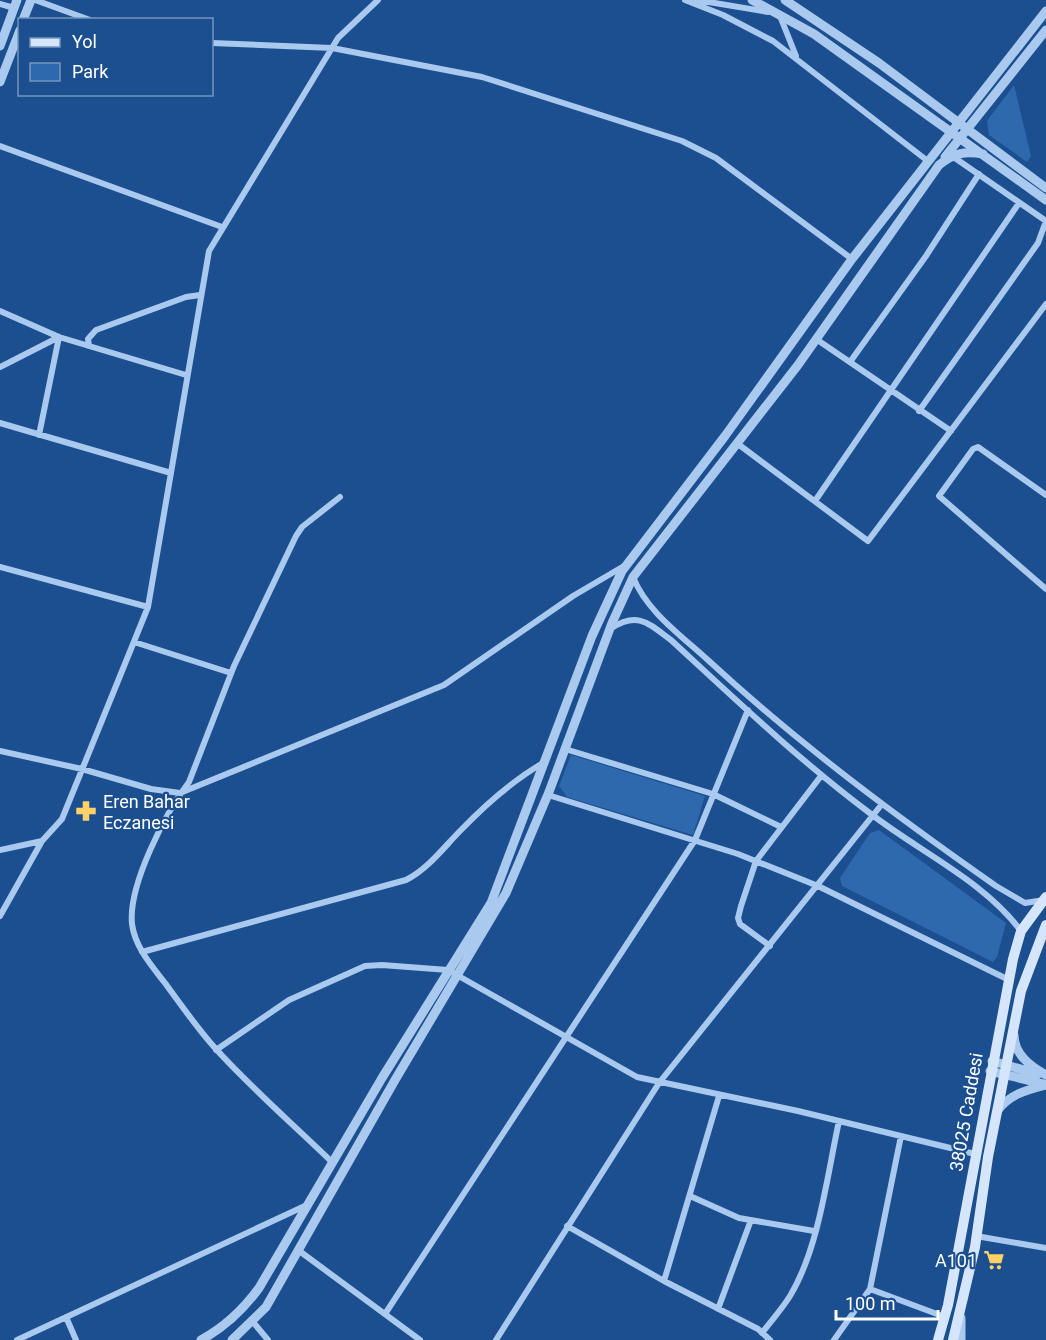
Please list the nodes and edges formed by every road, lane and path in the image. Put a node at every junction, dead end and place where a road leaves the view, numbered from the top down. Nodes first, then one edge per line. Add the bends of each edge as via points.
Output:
1 (33, 0) edge
2 (378, 0) edge
3 (685, 0) edge
4 (697, 0) edge
5 (752, 0) edge
6 (785, 0) edge
7 (0, 4) edge
8 (15, 4) edge
9 (1046, 11) edge
10 (778, 14) junction
11 (24, 18) edge
12 (84, 18) edge
13 (1046, 30) edge
14 (18, 35) edge
15 (213, 43) edge
16 (0, 46) edge
17 (332, 48) junction
18 (796, 58) junction
19 (0, 82) edge
20 (959, 123) junction
21 (968, 130) junction
22 (951, 133) junction
23 (960, 139) junction
24 (0, 146) edge
25 (979, 152) junction
26 (951, 156) junction
27 (929, 162) junction
28 (939, 165) junction
29 (979, 174) junction
30 (1046, 188) edge
31 (1046, 200) edge
32 (1019, 203) junction
33 (1046, 221) edge
34 (222, 227) junction
35 (852, 259) junction
36 (200, 296) junction
37 (1046, 304) edge
38 (0, 311) edge
39 (59, 337) junction
40 (816, 339) junction
41 (89, 346) junction
42 (850, 362) junction
43 (0, 367) edge
44 (186, 375) junction
45 (892, 392) junction
46 (919, 411) junction
47 (0, 423) edge
48 (951, 431) junction
49 (39, 435) junction
50 (738, 444) junction
51 (171, 473) junction
52 (1046, 495) edge
53 (340, 498) dead end
54 (815, 501) junction
55 (627, 564) junction
56 (0, 567) edge
57 (633, 578) junction
58 (1046, 588) edge
59 (148, 608) junction
60 (661, 616) junction
61 (648, 623) junction
62 (610, 630) junction
63 (134, 642) junction
64 (231, 673) junction
65 (748, 710) junction
66 (565, 749) junction
67 (0, 751) edge
68 (546, 761) junction
69 (82, 769) junction
70 (821, 776) junction
71 (180, 793) junction
72 (713, 794) junction
73 (548, 795) junction
74 (882, 804) junction
75 (873, 816) junction
76 (781, 827) junction
77 (695, 840) junction
78 (42, 842) junction
79 (0, 850) edge
80 (756, 861) junction
81 (818, 886) junction
82 (1045, 899) edge
83 (0, 916) edge
84 (1046, 925) edge
85 (1022, 931) junction
86 (770, 946) junction
87 (142, 952) junction
88 (448, 970) junction
89 (458, 975) junction
90 (1009, 980) junction
91 (1014, 1023) junction
92 (566, 1035) junction
93 (216, 1050) junction
94 (991, 1066) junction
95 (1004, 1069) junction
96 (1046, 1075) edge
97 (659, 1083) junction
98 (1046, 1085) edge
99 (719, 1096) junction
100 (996, 1112) junction
101 (839, 1121) junction
102 (901, 1136) junction
103 (975, 1154) junction
104 (334, 1163) junction
105 (690, 1196) junction
106 (309, 1204) junction
107 (751, 1220) junction
108 (567, 1226) junction
109 (814, 1231) junction
110 (976, 1236) junction
111 (1046, 1248) edge
112 (298, 1250) junction
113 (664, 1281) junction
114 (870, 1289) junction
115 (718, 1309) junction
116 (961, 1313) junction
117 (385, 1314) junction
118 (66, 1317) junction
119 (945, 1317) junction
120 (254, 1322) junction
121 (762, 1333) junction
122 (17, 1340) edge
123 (76, 1340) edge
124 (201, 1340) edge
125 (232, 1340) edge
126 (268, 1340) edge
127 (420, 1340) edge
128 (496, 1340) edge
129 (770, 1340) edge
130 (834, 1340) edge
131 (938, 1340) edge
132 (953, 1340) edge
133 (961, 1340) edge

1 - 11 street
1 - 12 street
2 - 17 street
3 - 18 street via 774,41
4 - 10 street
5 - 10 street
6 - 20 street via 826,25
7 - 8 street
8 - 16 street
9 - 20 street
10 - 18 street
10 - 22 street via 814,34
13 - 21 street
14 - 19 street
15 - 17 street
17 - 34 street
17 - 35 street via 482,77 681,141 716,158
18 - 27 street
20 - 21 street
20 - 22 street
21 - 23 street
21 - 30 street
22 - 23 street
22 - 27 street
23 - 25 street
23 - 28 street
24 - 34 street
25 - 26 street
25 - 31 street
26 - 28 street
26 - 29 street
27 - 35 street
28 - 40 street
29 - 32 street
29 - 42 street
32 - 33 street
32 - 45 street
33 - 46 street via 1038,243
34 - 36 street via 209,251
35 - 55 street via 726,436
36 - 41 street via 186,297 96,330 88,339
36 - 44 street
37 - 48 street
38 - 39 street
39 - 41 street
39 - 43 street
39 - 49 street
40 - 42 street
40 - 50 street
41 - 44 street
42 - 45 street
44 - 51 street
45 - 46 street
45 - 54 street
46 - 48 street
47 - 49 street
48 - 54 street via 868,541
49 - 51 street
50 - 54 street
50 - 57 street
51 - 59 street
52 - 58 street via 978,447 939,496
53 - 64 street via 296,536
55 - 68 street via 592,636
55 - 71 street via 573,596 444,685
56 - 59 street
57 - 60 street via 644,599
57 - 62 street
59 - 63 street
60 - 61 street via 652,613
60 - 74 street via 785,729
61 - 62 street via 624,621
61 - 65 street
62 - 66 street
63 - 64 street
63 - 69 street
64 - 71 street via 189,782
65 - 70 street
65 - 72 street
66 - 72 street
66 - 73 street
67 - 69 street
68 - 87 street via 509,785 422,870 406,880
68 - 88 street via 501,884
69 - 71 street via 151,789
69 - 78 street via 62,819
70 - 75 street
70 - 76 street
71 - 87 street via 136,886 132,921
72 - 76 street
72 - 77 street
73 - 77 street
73 - 89 street via 506,893
74 - 75 street
74 - 82 street via 1020,901 1030,904
75 - 81 street
75 - 85 street via 975,887
76 - 80 street
77 - 80 street
77 - 92 street
78 - 79 street
78 - 83 street
80 - 81 street
80 - 86 street via 738,918 746,929
81 - 86 street
81 - 90 street
82 - 85 main road, 38025 Caddesi
84 - 91 main road, 38025 Caddesi via 1021,991
85 - 90 main road, 38025 Caddesi
86 - 97 street
87 - 93 street
88 - 89 street
88 - 93 street via 364,966 289,1000
88 - 104 street
89 - 92 street
89 - 112 street
90 - 94 main road, 38025 Caddesi
91 - 95 main road, 38025 Caddesi
91 - 96 street via 1016,1048
92 - 97 street via 638,1077
92 - 117 street
93 - 104 street
94 - 95 street
94 - 103 main road, 38025 Caddesi
95 - 96 street
95 - 98 street
95 - 100 main road, 38025 Caddesi
97 - 99 street
97 - 108 street
98 - 100 street via 1005,1100
99 - 101 street
99 - 105 street
100 - 110 main road, 38025 Caddesi
101 - 102 street
101 - 109 street
102 - 103 street
102 - 114 street
103 - 119 main road, 38025 Caddesi
104 - 106 street
105 - 107 street via 726,1214
105 - 113 street
106 - 118 street
106 - 124 street via 249,1301 221,1329
107 - 109 street
107 - 115 street
108 - 113 street
108 - 128 street
109 - 121 street via 791,1294
110 - 111 street
110 - 116 main road, 38025 Caddesi
112 - 117 street
112 - 120 street
113 - 115 street
114 - 119 street
114 - 130 street
115 - 121 street
116 - 132 main road, 38025 Caddesi
116 - 133 street
117 - 127 street
118 - 122 street
118 - 123 street
119 - 131 main road, 38025 Caddesi
120 - 125 street
120 - 126 street
121 - 129 street

